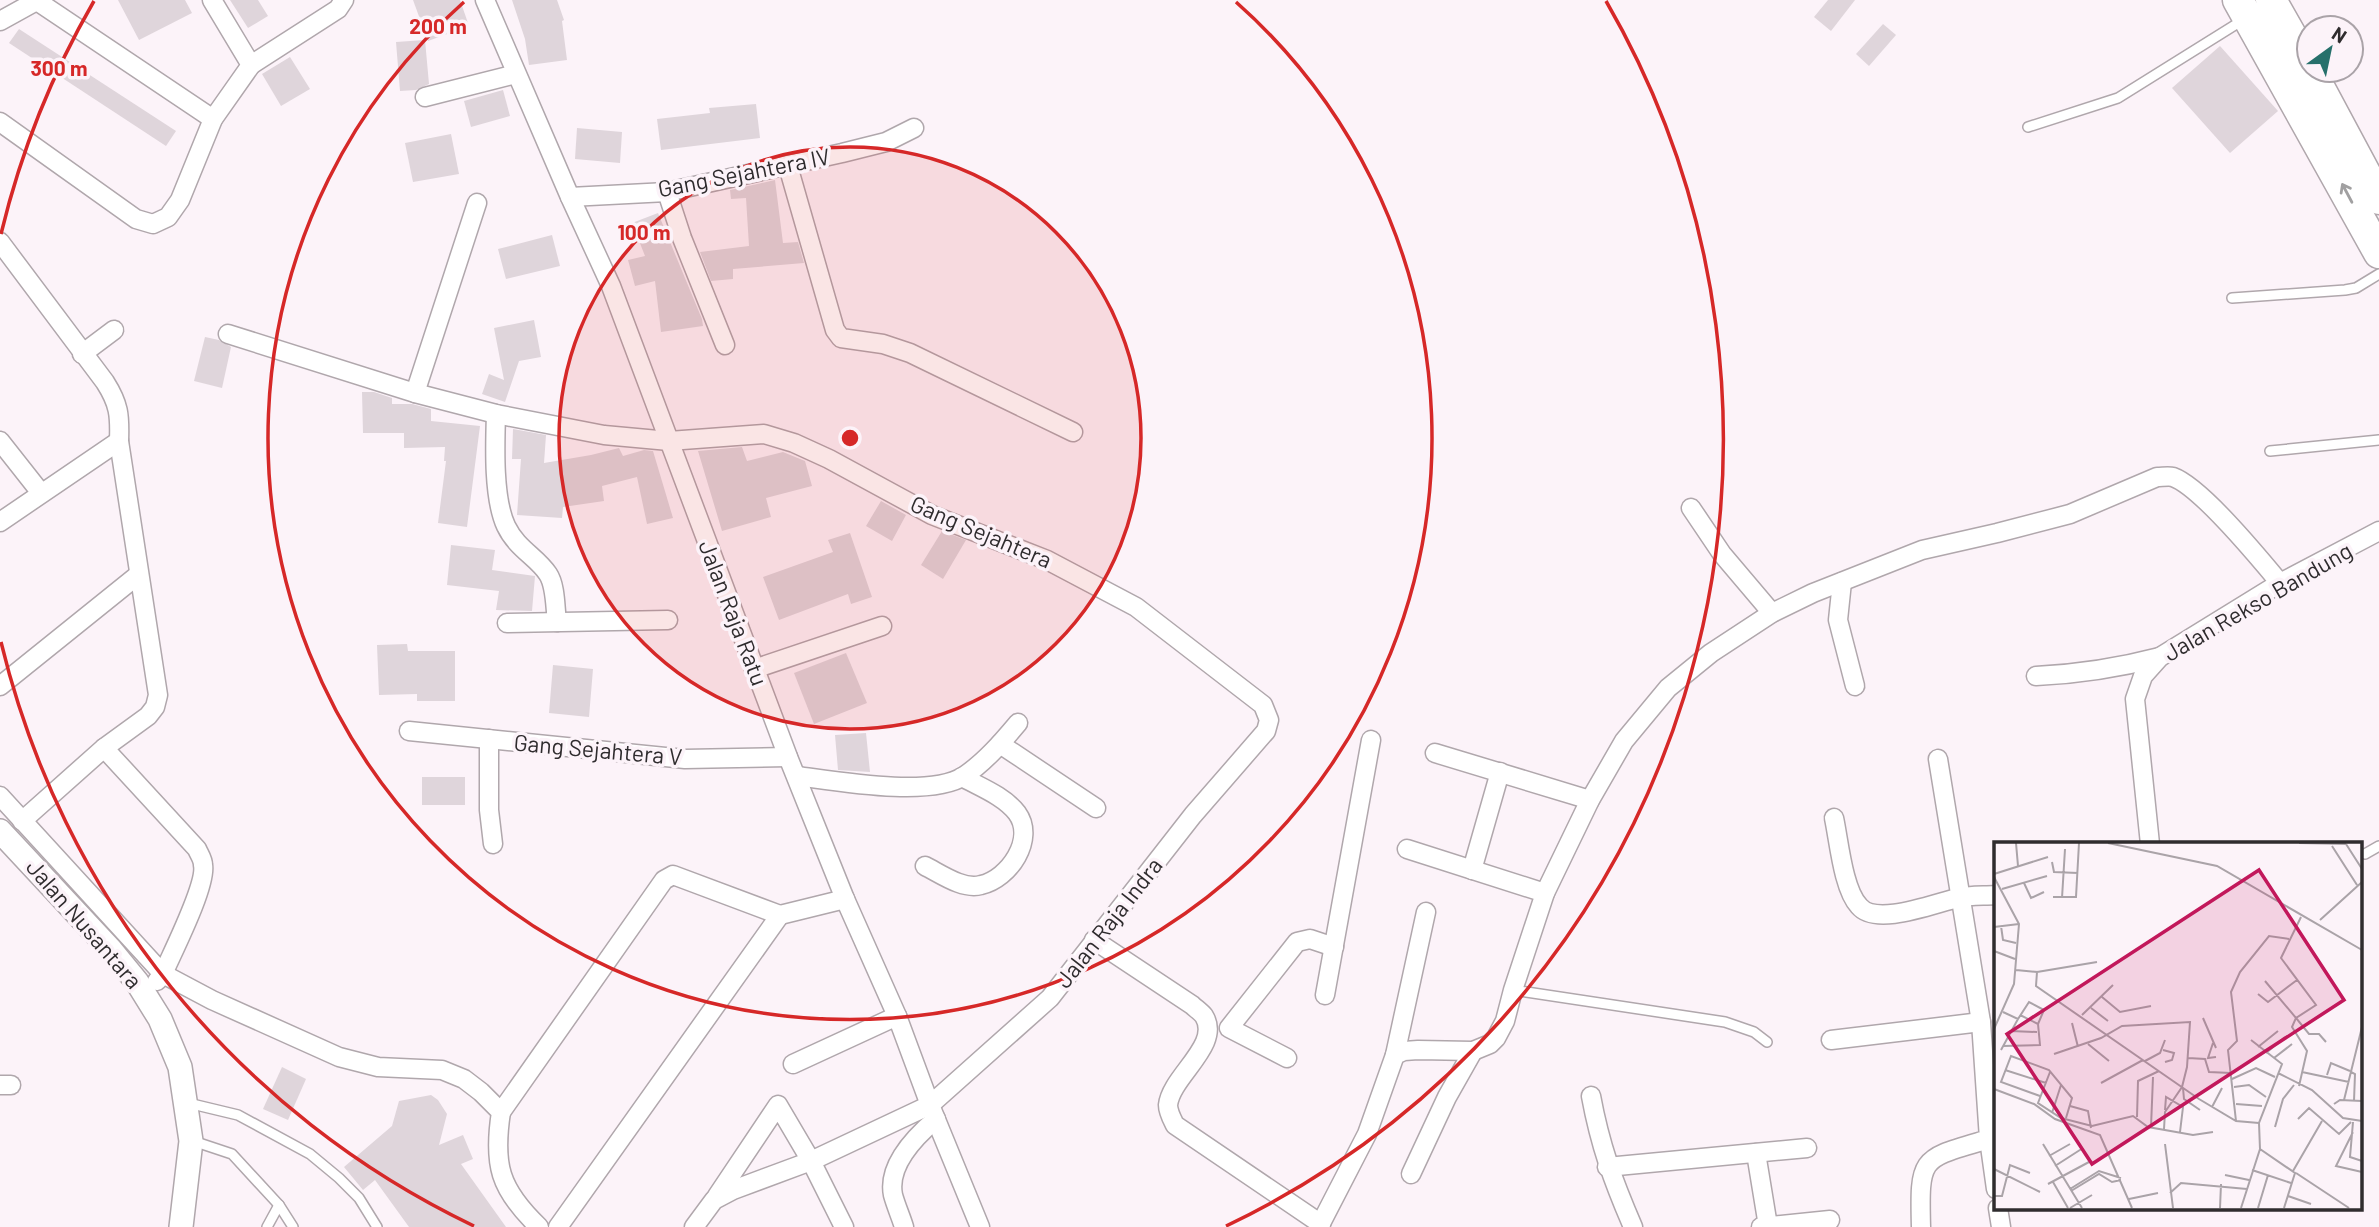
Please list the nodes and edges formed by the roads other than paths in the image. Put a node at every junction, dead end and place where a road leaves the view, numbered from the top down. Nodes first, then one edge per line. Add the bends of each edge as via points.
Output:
1 (37, 0) edge
2 (212, 0) edge
3 (344, 0) edge
4 (485, 0) edge
5 (2252, 6) edge
6 (0, 21) edge
7 (2295, 53) edge
8 (251, 65) junction
9 (516, 74) junction
10 (2318, 84) edge
11 (425, 97) dead end
12 (213, 118) junction
13 (0, 122) edge
14 (914, 128) dead end
15 (2028, 128) dead end
16 (788, 166) junction
17 (667, 192) junction
18 (570, 197) junction
19 (2379, 199) edge
20 (477, 203) dead end
21 (0, 242) edge
22 (2379, 253) edge
23 (2379, 274) edge
24 (2232, 298) dead end
25 (114, 330) dead end
26 (228, 334) dead end
27 (725, 345) dead end
28 (82, 354) junction
29 (415, 393) junction
30 (496, 414) junction
31 (1073, 432) dead end
32 (2379, 440) edge
33 (0, 441) edge
34 (119, 441) junction
35 (669, 441) junction
36 (2270, 451) dead end
37 (41, 493) junction
38 (1691, 508) dead end
39 (0, 522) edge
40 (2379, 531) edge
41 (138, 575) junction
42 (1842, 582) junction
43 (2280, 583) junction
44 (1772, 613) junction
45 (668, 620) dead end
46 (507, 622) dead end
47 (557, 622) junction
48 (882, 626) dead end
49 (2160, 657) junction
50 (754, 669) junction
51 (2036, 676) dead end
52 (1855, 686) dead end
53 (0, 687) edge
54 (1264, 705) joint
55 (1018, 723) dead end
56 (408, 731) dead end
57 (489, 739) junction
58 (1371, 740) dead end
59 (1000, 744) junction
60 (104, 748) junction
61 (1436, 753) dead end
62 (788, 757) junction
63 (1938, 759) dead end
64 (1500, 772) junction
65 (797, 776) junction
66 (962, 777) junction
67 (0, 796) edge
68 (1590, 800) junction
69 (1096, 807) dead end
70 (1834, 818) dead end
71 (22, 821) junction
72 (0, 831) edge
73 (2150, 842) edge
74 (493, 844) dead end
75 (2379, 846) edge
76 (1407, 849) dead end
77 (2365, 854) dead end
78 (925, 866) dead end
79 (1472, 870) junction
80 (1545, 894) junction
81 (1994, 895) edge
82 (1961, 897) junction
83 (845, 899) junction
84 (1426, 912) dead end
85 (780, 915) junction
86 (1094, 940) junction
87 (1334, 947) junction
88 (163, 974) junction
89 (1513, 990) junction
90 (145, 994) junction
91 (1325, 995) dead end
92 (897, 1016) junction
93 (1981, 1023) junction
94 (1229, 1028) junction
95 (1208, 1033) junction
96 (1831, 1040) dead end
97 (1767, 1042) dead end
98 (1473, 1051) junction
99 (1395, 1055) junction
100 (1287, 1058) dead end
101 (793, 1064) dead end
102 (1591, 1096) dead end
103 (187, 1103) junction
104 (501, 1112) junction
105 (933, 1112) junction
106 (1992, 1139) edge
107 (191, 1141) junction
108 (1807, 1148) dead end
109 (1756, 1153) junction
110 (811, 1161) junction
111 (1994, 1164) edge
112 (1607, 1167) junction
113 (1411, 1174) dead end
114 (714, 1200) junction
115 (279, 1205) junction
116 (1830, 1220) dead end
117 (1320, 1225) edge
118 (1770, 1226) edge
119 (181, 1227) edge
120 (267, 1227) edge
121 (293, 1227) edge
122 (377, 1227) edge
123 (539, 1227) edge
124 (558, 1227) edge
125 (694, 1227) edge
126 (844, 1227) edge
127 (904, 1227) edge
128 (980, 1227) edge
129 (1633, 1227) edge
130 (1921, 1227) edge

1 - 6 street
1 - 12 street
2 - 8 street
3 - 8 street via 338,9
4 - 9 street, Jalan Raja Ratu
5 - 7 highway
5 - 15 lane via 2118,99
22 -> 5 highway
8 - 12 street
9 - 11 street
9 - 18 street, Jalan Raja Ratu
10 - 19 highway
12 - 13 street via 180,200 168,216 153,224 136,219
14 - 16 street, Gang Sejahtera IV via 886,142
16 - 17 street, Gang Sejahtera IV
16 - 31 street via 841,338 910,353
17 - 18 street, Gang Sejahtera IV
17 - 27 street
18 - 35 street, Jalan Raja Ratu via 611,286
20 - 29 street
21 - 28 street
23 - 24 lane via 2345,290
25 - 28 street
26 - 29 street, Gang Sejahtera
28 - 34 street via 116,399
29 - 30 street, Gang Sejahtera
30 - 35 street, Gang Sejahtera via 604,435
30 - 47 street via 496,468 506,525 522,550 551,579
32 - 36 lane
33 - 37 street
34 - 37 street
34 - 41 street
35 - 50 street, Jalan Raja Ratu
35 - 54 street, Gang Sejahtera via 764,435 794,443 932,515 1047,560 1136,607
37 - 39 street
38 - 44 street via 1721,554
40 - 43 street, Jalan Rekso Bandung
41 - 53 street
41 - 60 street via 158,695 148,716
42 - 43 street via 1922,550 2070,514 2157,477 2172,476 2246,542
42 - 44 street
42 - 52 street via 1838,620
43 - 49 street, Jalan Rekso Bandung
44 - 68 street via 1668,688 1624,741
45 - 47 street
46 - 47 street
48 - 50 street
49 - 51 street via 2082,674
49 - 73 street, Jalan Rekso Bandung via 2143,676 2135,699
50 - 62 street, Jalan Raja Ratu
54 - 86 street, Jalan Raja Indra via 1269,720 1266,731
55 - 59 street
56 - 57 street, Gang Sejahtera V
57 - 62 street, Gang Sejahtera V via 685,759
57 - 74 street
58 - 87 street
59 - 66 street
59 - 69 street
60 - 71 street
60 - 88 street via 197,849 203,863 204,874
61 - 64 street
62 - 65 street, Jalan Raja Ratu
63 - 82 street
64 - 68 street
64 - 79 street
65 - 66 street via 908,788
65 - 83 street, Jalan Raja Ratu
66 - 78 street via 1005,801 1017,814 1024,828 1022,844 1001,875 982,885 966,886
67 - 71 street
68 - 80 street
70 - 82 street via 1850,891 1869,914 1894,913
71 - 88 street
72 - 90 street, Jalan Nusantara via 110,949
75 - 77 lane
76 - 79 street
79 - 80 street
80 - 89 street
81 - 82 street
82 - 93 street
83 - 85 street
83 - 92 street, Jalan Raja Ratu
84 - 99 street
85 - 104 street via 673,875 664,880
85 - 124 street
86 - 95 street via 1192,1005 1203,1016
86 - 105 street, Jalan Raja Indra via 1050,998
87 - 91 street
87 - 94 street via 1310,939 1297,942
88 - 90 street
88 - 104 street via 339,1057 378,1067 442,1070 464,1079
89 - 97 lane via 1725,1022
89 - 98 street via 1496,1038
90 - 103 street, Jalan Nusantara via 172,1046
92 - 101 street
92 - 105 street, Jalan Raja Ratu
93 - 96 street
93 - 106 street
94 - 95 street
94 - 100 street
95 - 117 street via 1168,1104 1170,1117 1175,1125
98 - 99 street via 1442,1049
98 - 113 street
99 - 117 street via 1367,1134
102 - 112 street
103 - 107 street, Jalan Nusantara
103 - 122 lane via 238,1115 310,1154 359,1198
104 - 123 street via 498,1167 512,1195
105 - 110 street, Jalan Raja Indra via 913,1113
105 - 127 street via 895,1170 893,1192
105 - 128 street, Jalan Raja Ratu
106 - 111 street
106 - 130 street via 1941,1153 1925,1165 1920,1181
107 - 115 lane via 232,1154
107 - 119 street, Jalan Nusantara
108 - 109 street
109 - 112 street
109 - 118 street
110 - 114 street, Jalan Raja Indra
110 - 114 street via 778,1105
110 - 126 street
112 - 129 street
114 - 125 street
115 - 120 lane
115 - 121 lane
116 - 118 street

